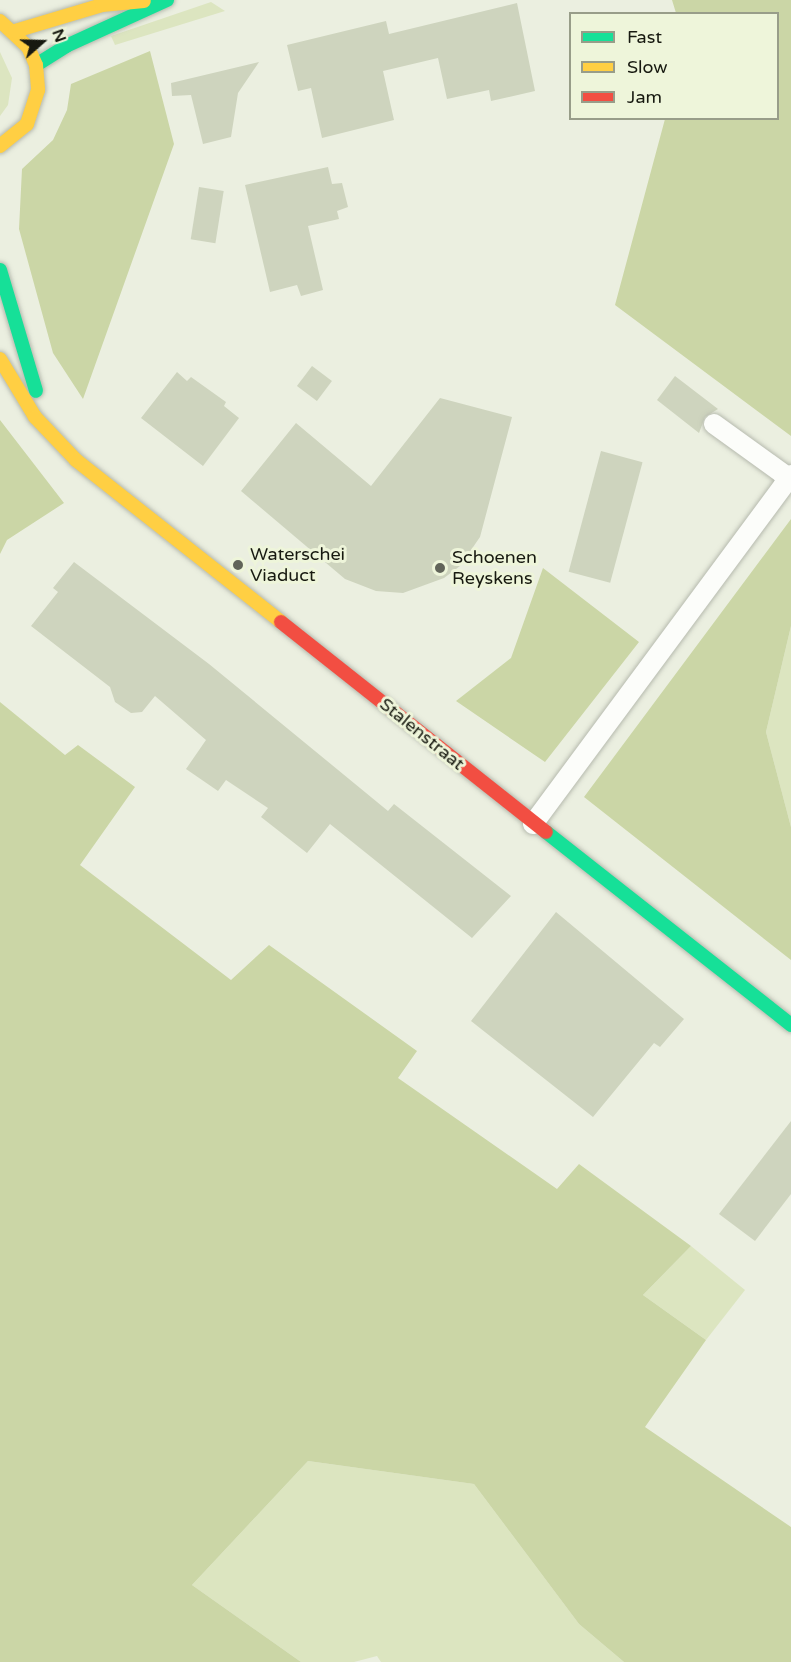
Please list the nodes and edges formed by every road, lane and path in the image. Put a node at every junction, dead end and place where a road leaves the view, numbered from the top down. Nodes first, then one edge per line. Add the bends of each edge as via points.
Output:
1 (152, 0) edge
2 (167, 0) edge
3 (0, 21) edge
4 (15, 31) junction
5 (36, 65) junction
6 (0, 147) edge
7 (0, 270) edge
8 (0, 359) edge
9 (714, 424) dead end
10 (58, 439) junction
11 (790, 477) edge
12 (533, 824) junction
13 (791, 1025) edge

1 - 4 street via 102,5
2 - 5 street via 66,46
3 - 4 street
4 - 5 street
5 - 6 street via 38,90 34,108 15,137
7 - 10 street, Stalenstraat via 29,374
8 - 10 street, Stalenstraat via 35,417
9 - 11 lane
10 - 12 street, Stalenstraat via 94,475
11 - 12 lane
12 - 13 street, Stalenstraat

